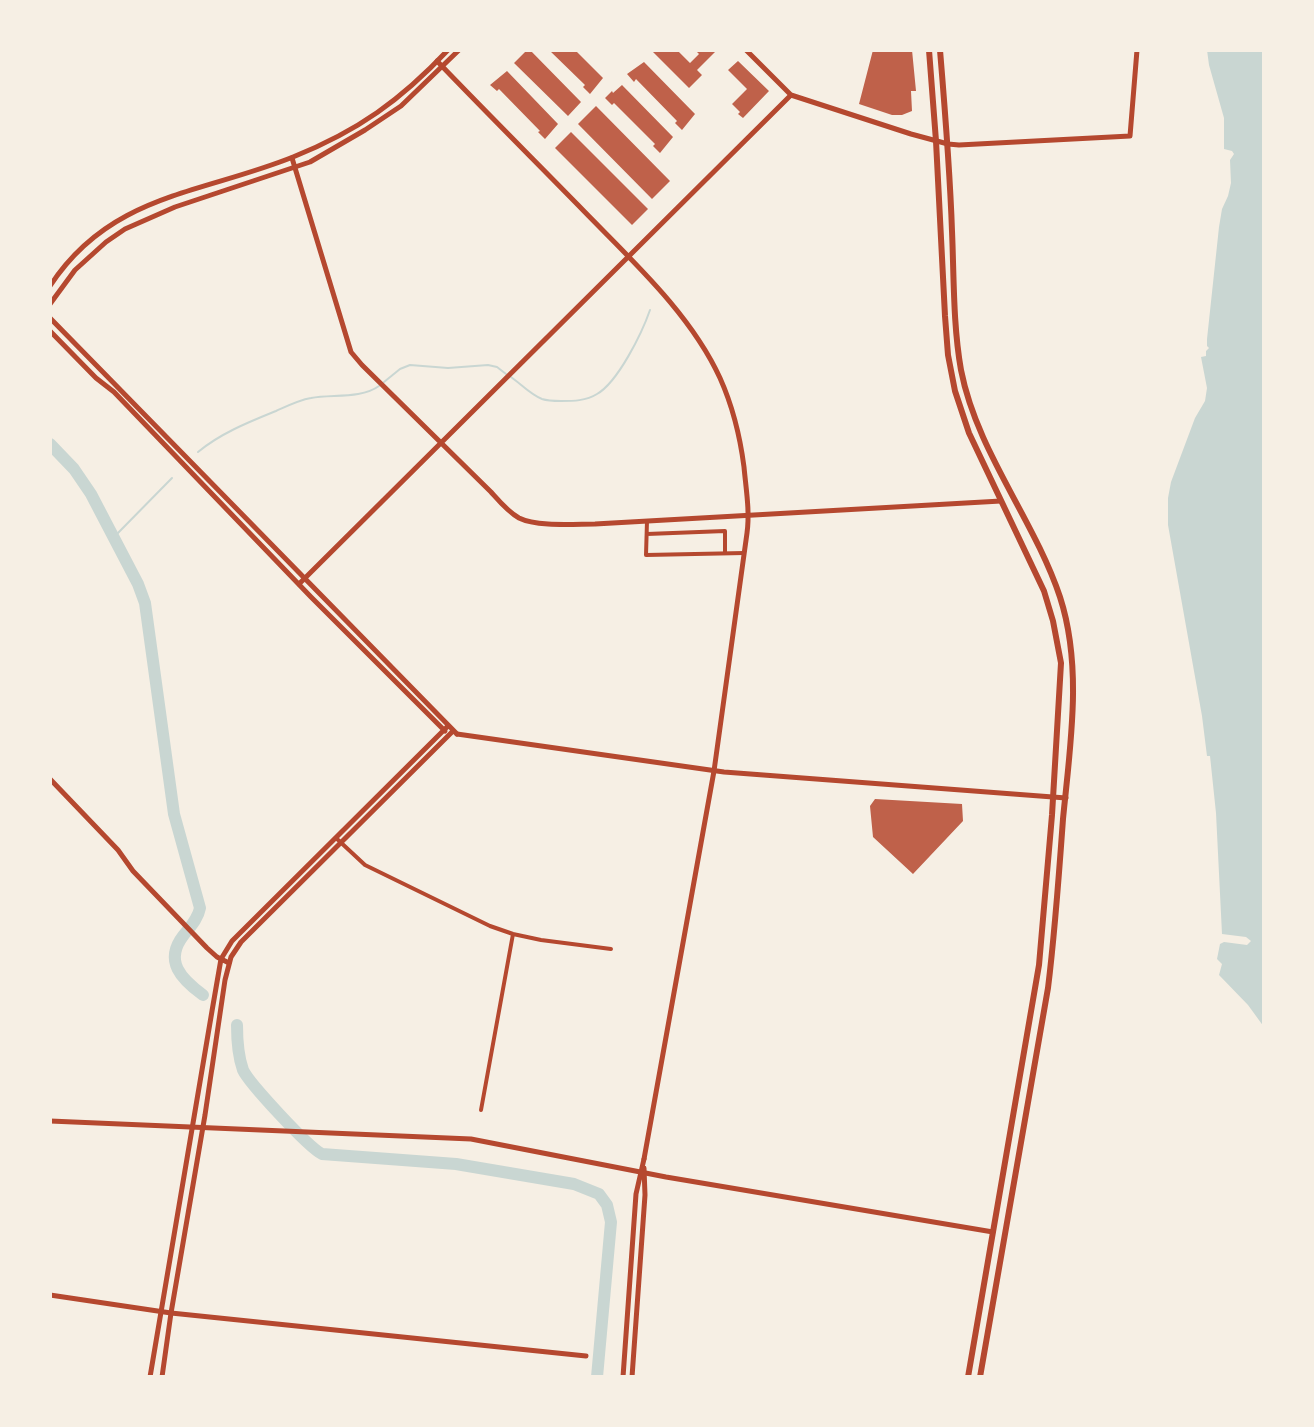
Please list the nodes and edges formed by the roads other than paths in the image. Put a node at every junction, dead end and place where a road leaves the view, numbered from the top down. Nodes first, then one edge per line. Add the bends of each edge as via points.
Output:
1 (448, 50) edge
2 (459, 50) edge
3 (746, 50) edge
4 (929, 50) edge
5 (940, 50) edge
6 (1137, 50) edge
7 (437, 61) junction
8 (443, 67) junction
9 (791, 95) junction
10 (936, 141) junction
11 (948, 144) junction
12 (292, 158) junction
13 (295, 169) junction
14 (628, 257) junction
15 (50, 286) edge
16 (50, 304) edge
17 (50, 318) edge
18 (50, 331) edge
19 (440, 443) junction
20 (1001, 501) junction
21 (749, 516) junction
22 (647, 521) junction
23 (647, 534) junction
24 (725, 553) junction
25 (744, 553) junction
26 (304, 578) junction
27 (299, 584) junction
28 (451, 731) junction
29 (714, 771) junction
30 (50, 779) edge
31 (1053, 796) junction
32 (1066, 798) junction
33 (338, 840) junction
34 (513, 934) junction
35 (611, 949) dead end
36 (221, 959) junction
37 (229, 963) junction
38 (481, 1110) dead end
39 (50, 1121) edge
40 (193, 1126) junction
41 (202, 1127) junction
42 (643, 1173) junction
43 (993, 1232) junction
44 (50, 1295) edge
45 (160, 1312) junction
46 (171, 1313) junction
47 (586, 1356) dead end
48 (150, 1377) edge
49 (162, 1377) edge
50 (623, 1377) edge
51 (632, 1377) edge
52 (968, 1377) edge
53 (980, 1377) edge

1 - 7 street
2 - 8 street
3 - 9 street
4 - 10 main road
5 - 11 main road
6 - 11 street via 1130,136
7 - 8 street
7 - 12 street via 373,117
8 - 13 street via 401,106
8 - 14 street
9 - 10 street
9 - 14 street
10 - 11 street
10 - 20 main road via 952,377 969,433
11 - 32 main road via 957,335 965,387 1064,611 1073,692
12 - 13 street
12 - 15 street via 168,196 125,216 94,237
13 - 16 street via 175,207 125,229 75,270
13 - 19 street via 349,346
14 - 19 street
14 - 21 street via 692,331 720,378 738,429
17 - 26 street
18 - 27 street
19 - 22 street via 523,520
19 - 26 street
20 - 21 street
20 - 31 main road via 1044,591 1056,632 1061,682
21 - 22 street
21 - 25 street
22 - 23 street
23 - 24 street via 646,555
23 - 24 street via 725,531
24 - 25 street
25 - 29 street
26 - 27 street
26 - 28 street
27 - 28 street
28 - 29 street
28 - 33 street
29 - 31 street
29 - 42 street
30 - 36 street
31 - 32 street
31 - 43 main road via 1036,985
32 - 53 main road via 1048,988
33 - 34 street via 365,865
33 - 36 street via 232,941
33 - 37 street via 241,942
34 - 35 street
34 - 38 street
36 - 37 street
36 - 40 street
37 - 41 street
39 - 40 street
40 - 41 street
40 - 45 street
41 - 42 street via 471,1139
41 - 46 street
42 - 43 street
42 - 50 street via 636,1194
42 - 51 street
43 - 52 main road
44 - 45 street
45 - 46 street
45 - 48 street
46 - 47 street
46 - 49 street

